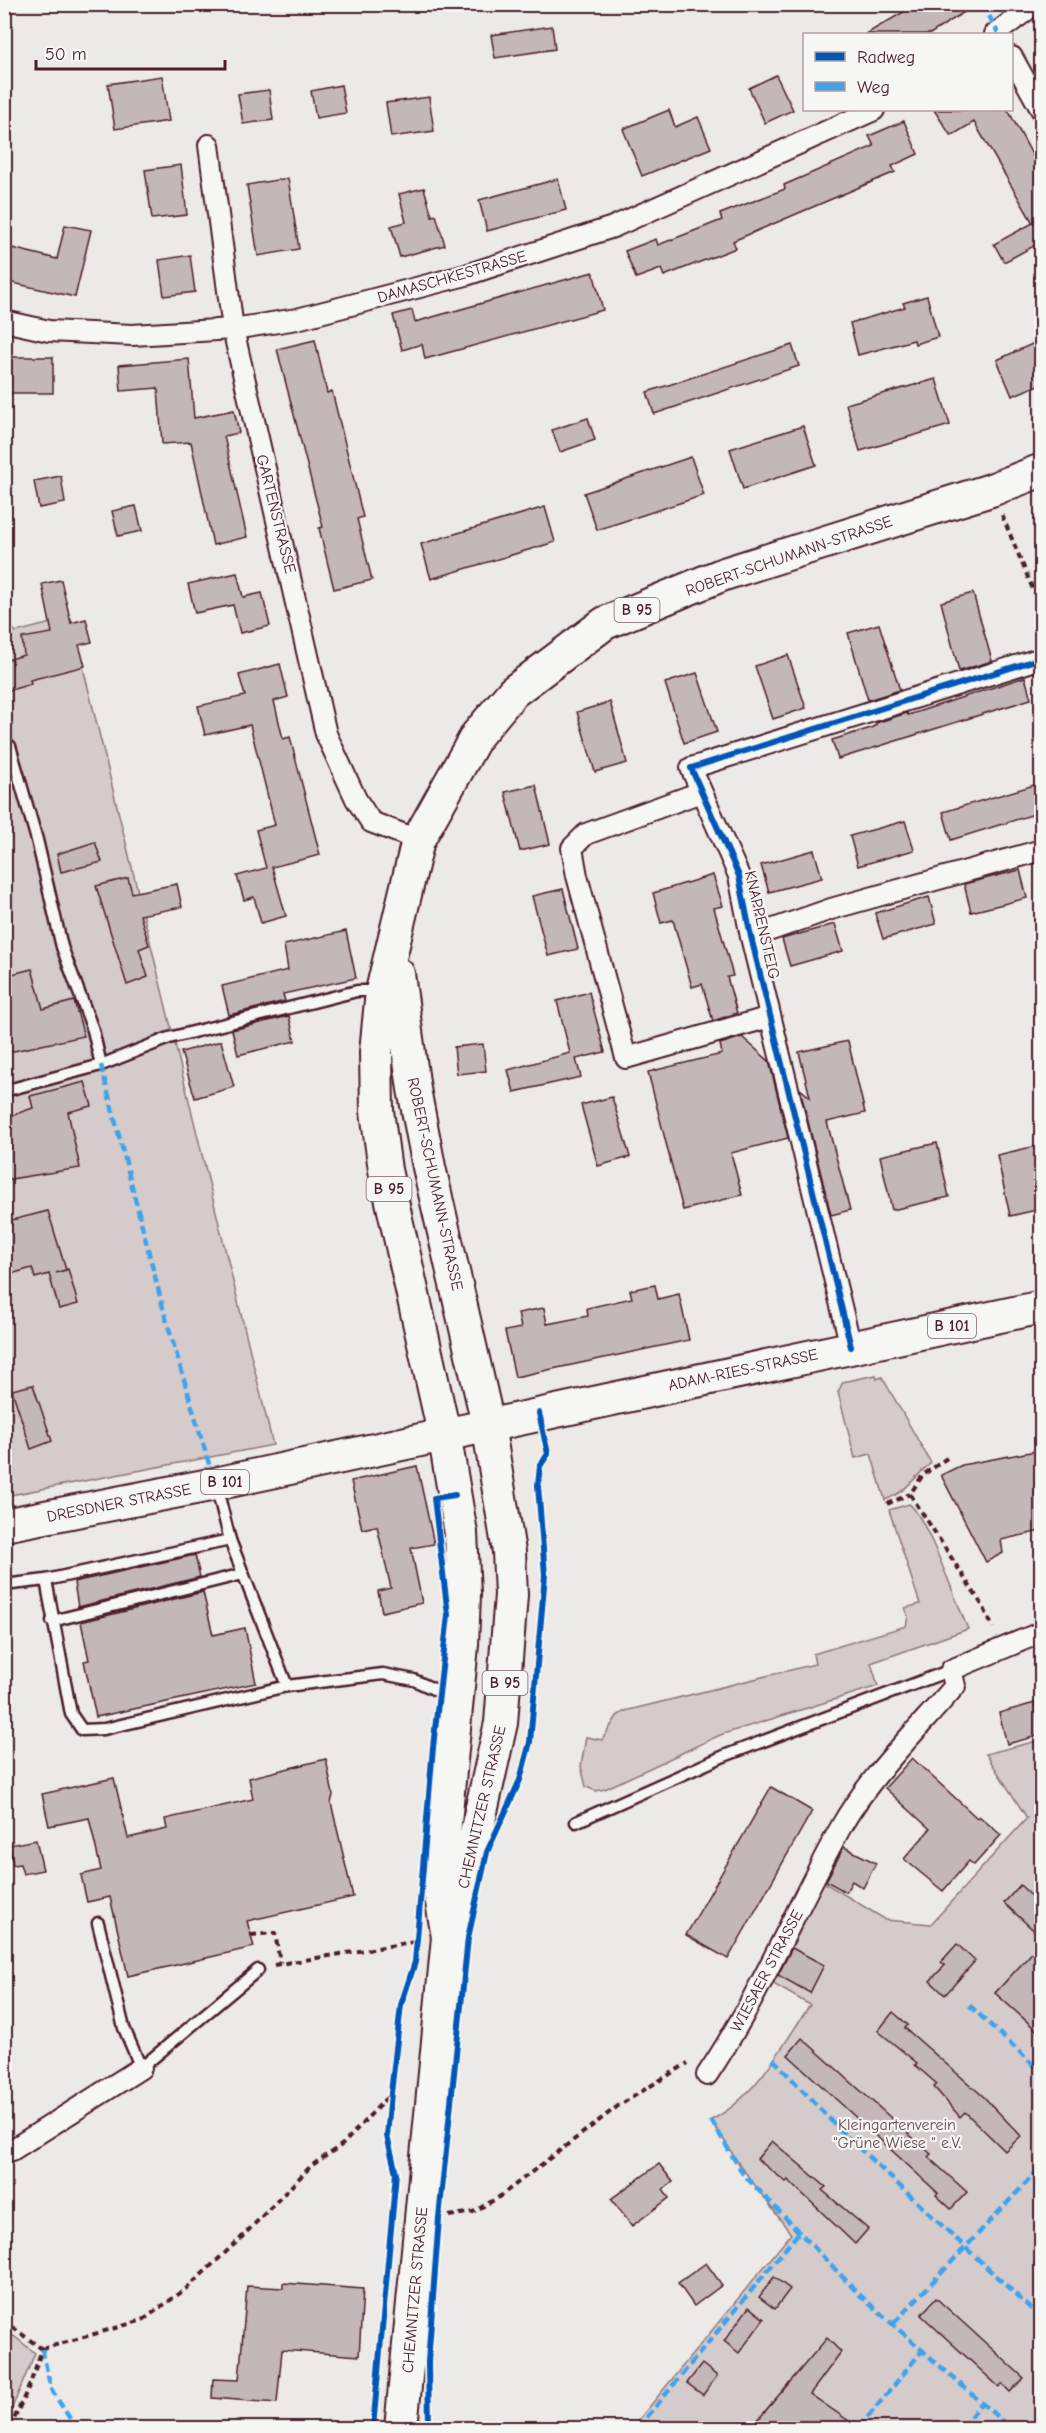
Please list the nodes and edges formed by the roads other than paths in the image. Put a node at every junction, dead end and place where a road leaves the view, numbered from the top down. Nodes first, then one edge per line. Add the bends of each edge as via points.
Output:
1 (1035, 4) edge
2 (998, 33) edge
3 (1013, 61) edge
4 (872, 111) edge
5 (1041, 111) edge
6 (209, 145) dead end
7 (4, 321) edge
8 (233, 329) junction
9 (1041, 470) edge
10 (1041, 658) edge
11 (9, 746) dead end
12 (701, 792) junction
13 (418, 840) junction
14 (1041, 850) edge
15 (751, 937) junction
16 (395, 940) junction
17 (382, 991) junction
18 (770, 1017) junction
19 (100, 1065) junction
20 (4, 1091) edge
21 (1041, 1307) edge
22 (850, 1347) junction
23 (488, 1424) junction
24 (444, 1433) junction
25 (215, 1484) junction
26 (4, 1525) edge
27 (230, 1540) junction
28 (243, 1574) junction
29 (46, 1580) junction
30 (4, 1585) edge
31 (52, 1621) junction
32 (1041, 1632) edge
33 (951, 1670) junction
34 (287, 1686) junction
35 (458, 1701) junction
36 (576, 1822) dead end
37 (98, 1923) dead end
38 (448, 1937) junction
39 (258, 1970) road end
40 (141, 2068) junction
41 (707, 2075) road end
42 (4, 2152) edge
43 (401, 2428) edge

1 - 2 street
3 - 5 street
4 - 8 street, DAMASCHKESTRASSE via 613,227 466,275 297,319
6 - 8 street, GARTENSTRASSE
7 - 8 street, DAMASCHKESTRASSE via 49,331 132,335
8 - 13 street, GARTENSTRASSE via 326,735 371,822
9 - 13 main road, ROBERT-SCHUMANN-STRASSE / B 95 via 991,490 724,574 605,623 513,692 477,735
10 - 12 street, KNAPPENSTEIG via 691,768
11 - 19 lane via 37,840 62,947 93,1030
12 - 15 street, KNAPPENSTEIG via 739,876
12 - 18 street via 586,834 572,848 626,1058
13 - 16 main road, ROBERT-SCHUMANN-STRASSE / B 95
14 - 15 street, KNAPPENSTEIG via 831,909
15 - 18 street, KNAPPENSTEIG
16 - 17 main road, ROBERT-SCHUMANN-STRASSE / B 95
16 - 23 main road, ROBERT-SCHUMANN-STRASSE / B 95 via 416,1101
17 - 19 lane via 357,991 169,1038
17 - 24 main road, ROBERT-SCHUMANN-STRASSE / B 95 via 376,1110 385,1170
18 - 22 street, KNAPPENSTEIG
19 - 20 lane
21 - 22 main road, ADAM-RIES-STRASSE / B 101
22 - 23 main road, ADAM-RIES-STRASSE / B 101
23 - 24 main road, ADAM-RIES-STRASSE / B 101
23 - 38 main road, CHEMNITZER STRASSE / B 95 via 509,1552 507,1656 501,1723 489,1781 461,1900
24 - 25 main road, DRESDNER STRASSE / B 101
24 - 35 main road, CHEMNITZER STRASSE / B 95 via 461,1533 464,1584
25 - 26 main road, DRESDNER STRASSE / B 101
25 - 27 lane
27 - 28 lane
27 - 29 lane
28 - 31 lane
28 - 34 lane
29 - 30 lane
29 - 31 lane
31 - 34 lane via 71,1714 82,1730 104,1729
32 - 33 street
33 - 36 lane via 723,1756
33 - 41 street, WIESAER STRASSE via 955,1686 843,1823 731,2039
34 - 35 lane via 383,1674 414,1680
35 - 38 main road, CHEMNITZER STRASSE / B 95 via 442,1854 441,1896
37 - 40 lane via 124,2028
38 - 43 main road, CHEMNITZER STRASSE / B 95
39 - 40 lane
40 - 42 street

